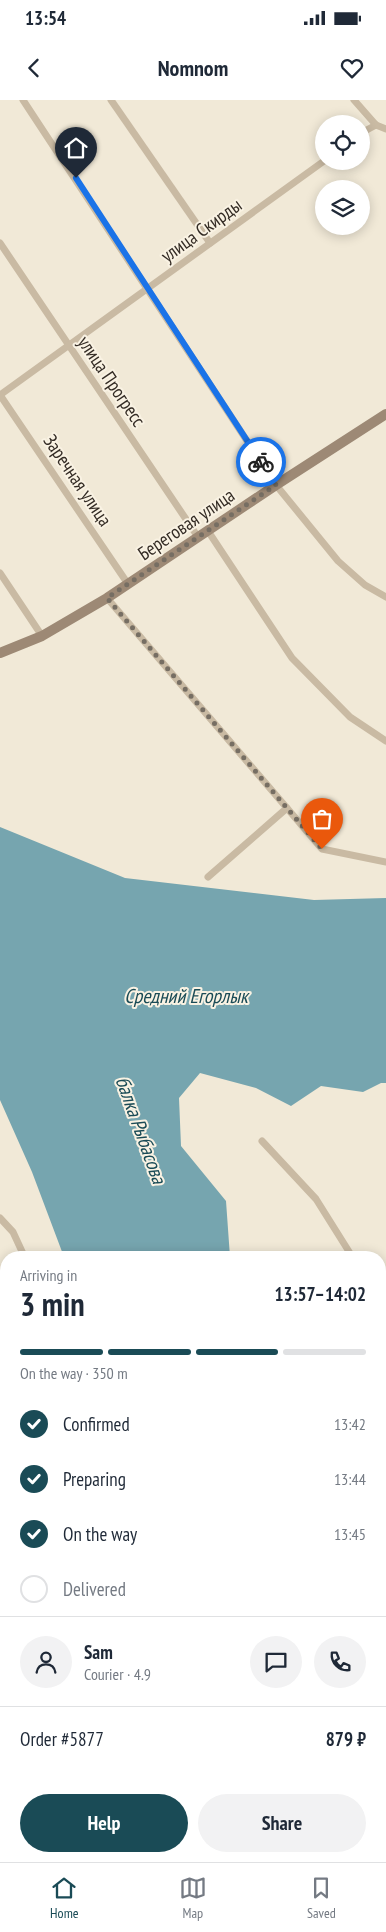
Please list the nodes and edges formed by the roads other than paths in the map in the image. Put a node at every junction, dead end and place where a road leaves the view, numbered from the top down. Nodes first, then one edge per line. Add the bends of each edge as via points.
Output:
1 (23, 100) edge
2 (111, 100) edge
3 (354, 100) edge
4 (376, 125) junction
5 (370, 128) edge
6 (386, 129) edge
7 (315, 167) edge
8 (0, 243) edge
9 (210, 243) junction
10 (148, 288) junction
11 (69, 346) junction
12 (0, 395) edge
13 (386, 414) edge
14 (276, 485) junction
15 (208, 531) junction
16 (198, 537) junction
17 (0, 573) edge
18 (128, 584) junction
19 (386, 597) edge
20 (107, 598) junction
21 (42, 636) junction
22 (0, 653) edge
23 (386, 741) edge
24 (287, 808) junction
25 (386, 862) edge
26 (208, 877) dead end
27 (262, 1142) dead end
28 (0, 1218) edge
29 (22, 1251) edge
30 (349, 1251) edge

1 - 10 street
2 - 9 street
3 - 4 street
4 - 5 street
4 - 6 street
7 - 9 street, улица Скирды
8 - 11 street, улица Прогресс
9 - 10 street, улица Скирды
10 - 11 street, улица Скирды
10 - 14 street
11 - 12 street, улица Скирды
11 - 16 street, улица Прогресс
12 - 18 street, Заречная улица
13 - 14 main road, Береговая улица
14 - 15 main road, Береговая улица
14 - 19 street via 338,561 365,585
15 - 16 main road, Береговая улица
15 - 23 street via 292,658 350,717
16 - 18 main road, Береговая улица
17 - 21 street
18 - 20 main road, Береговая улица
20 - 21 main road, Береговая улица
20 - 24 street
21 - 22 main road, Береговая улица
24 - 25 street via 322,849
24 - 26 street
27 - 30 street via 316,1198
28 - 29 street via 13,1232

